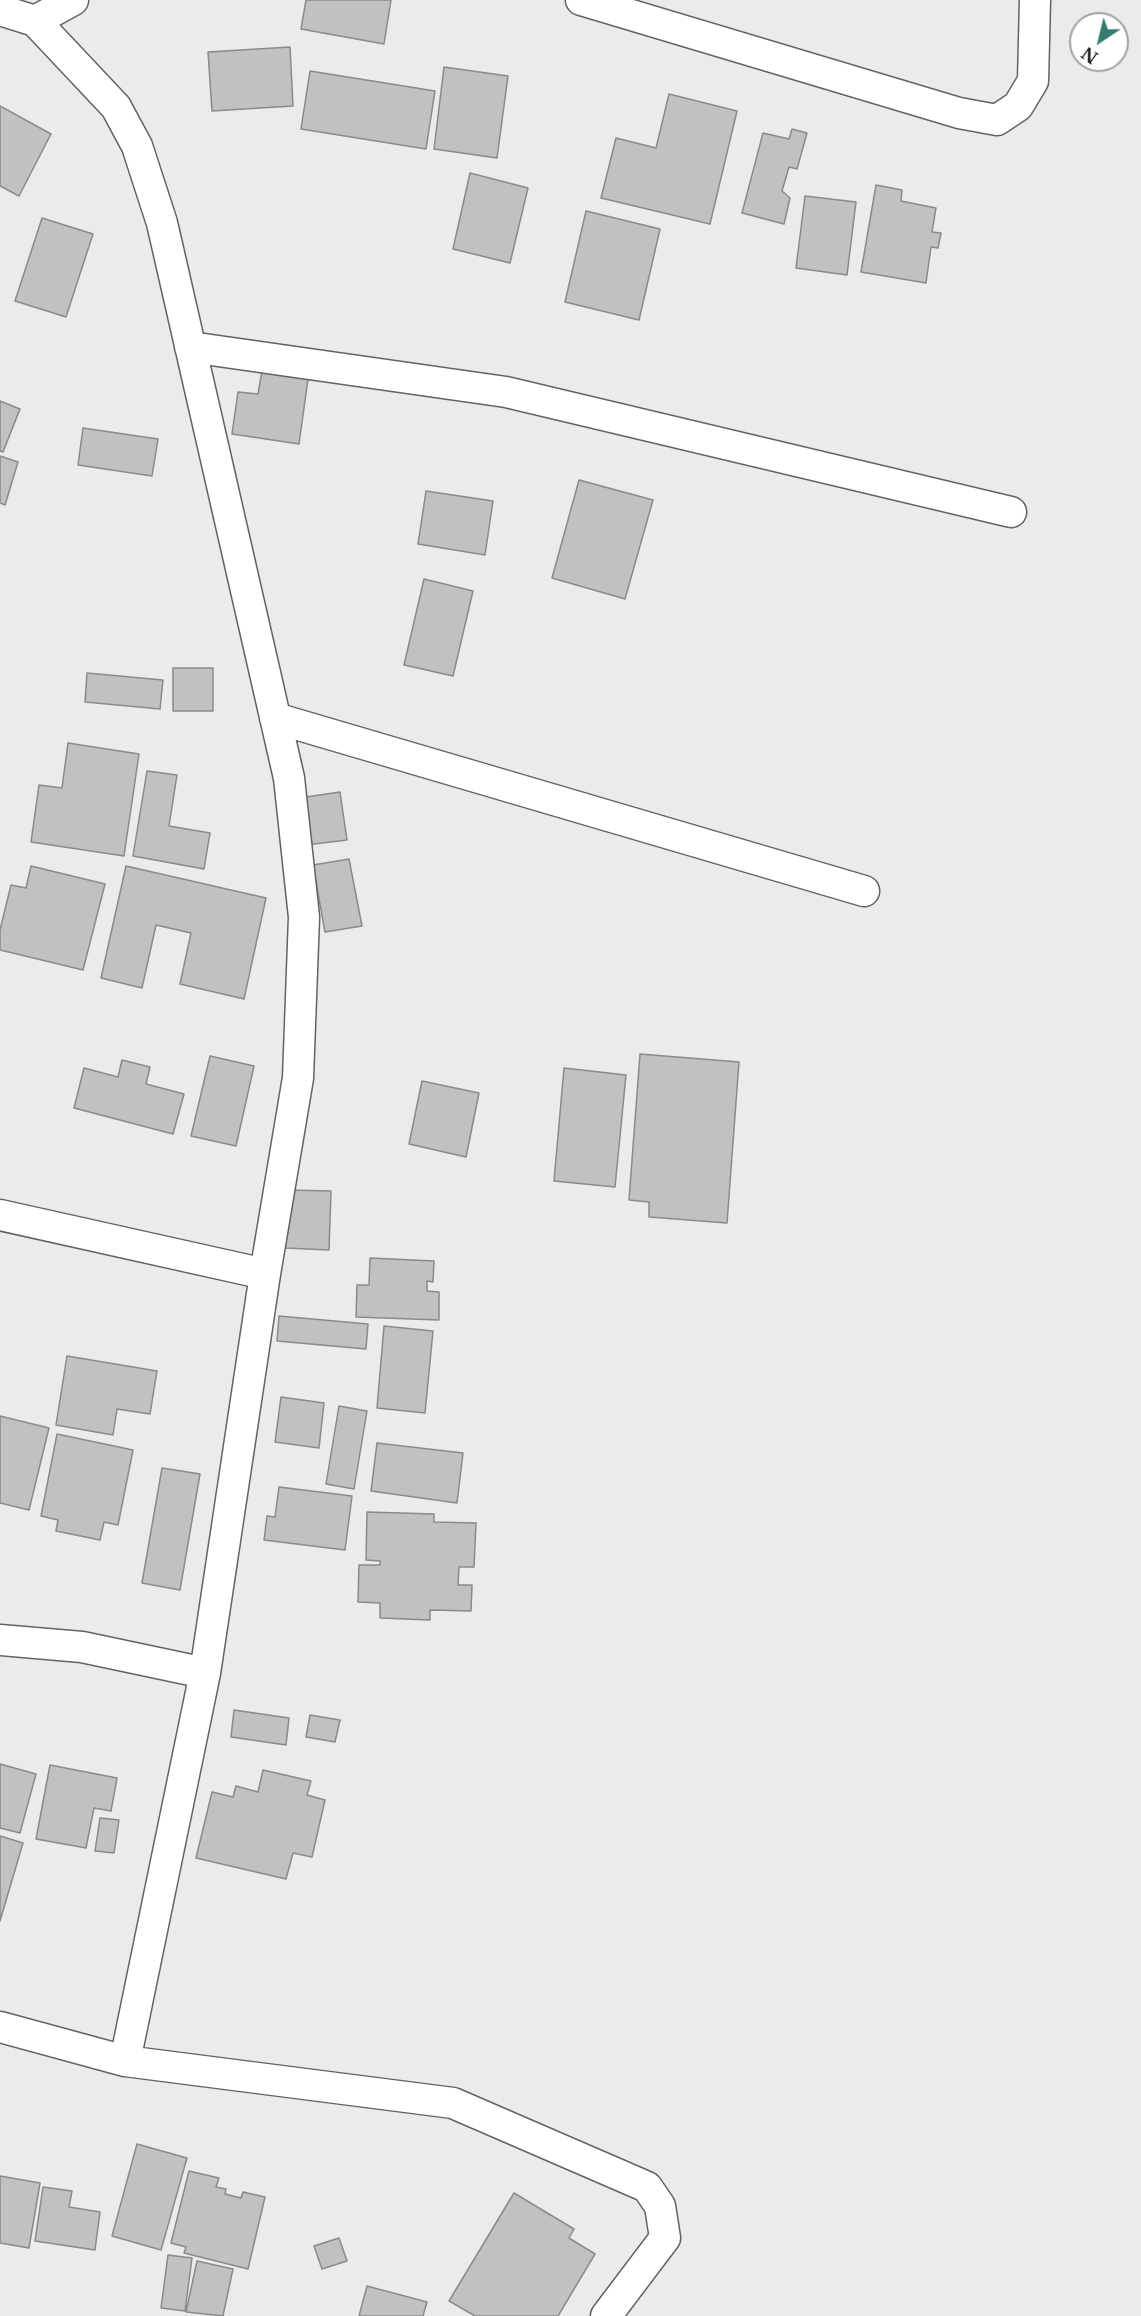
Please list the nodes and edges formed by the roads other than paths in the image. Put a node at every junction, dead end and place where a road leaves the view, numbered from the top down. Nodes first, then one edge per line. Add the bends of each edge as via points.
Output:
1 (73, 0) edge
2 (581, 0) edge
3 (1035, 0) edge
4 (0, 10) edge
5 (35, 21) junction
6 (190, 347) junction
7 (1011, 512) dead end
8 (275, 718) junction
9 (864, 891) dead end
10 (0, 1215) edge
11 (265, 1274) junction
12 (0, 1640) edge
13 (205, 1673) junction
14 (0, 2027) edge
15 (125, 2061) junction
16 (606, 2316) edge

1 - 5 street
2 - 3 street via 958,113 997,120 1018,106 1033,81
4 - 5 street
5 - 6 street via 116,106 137,146 162,223
6 - 7 street via 506,392
6 - 8 street
8 - 9 street
8 - 11 street via 290,778 304,917 298,1078
10 - 11 street
11 - 13 street
12 - 13 street via 81,1647
13 - 15 street
14 - 15 street
15 - 16 street via 453,2103 647,2187 660,2206 665,2238

